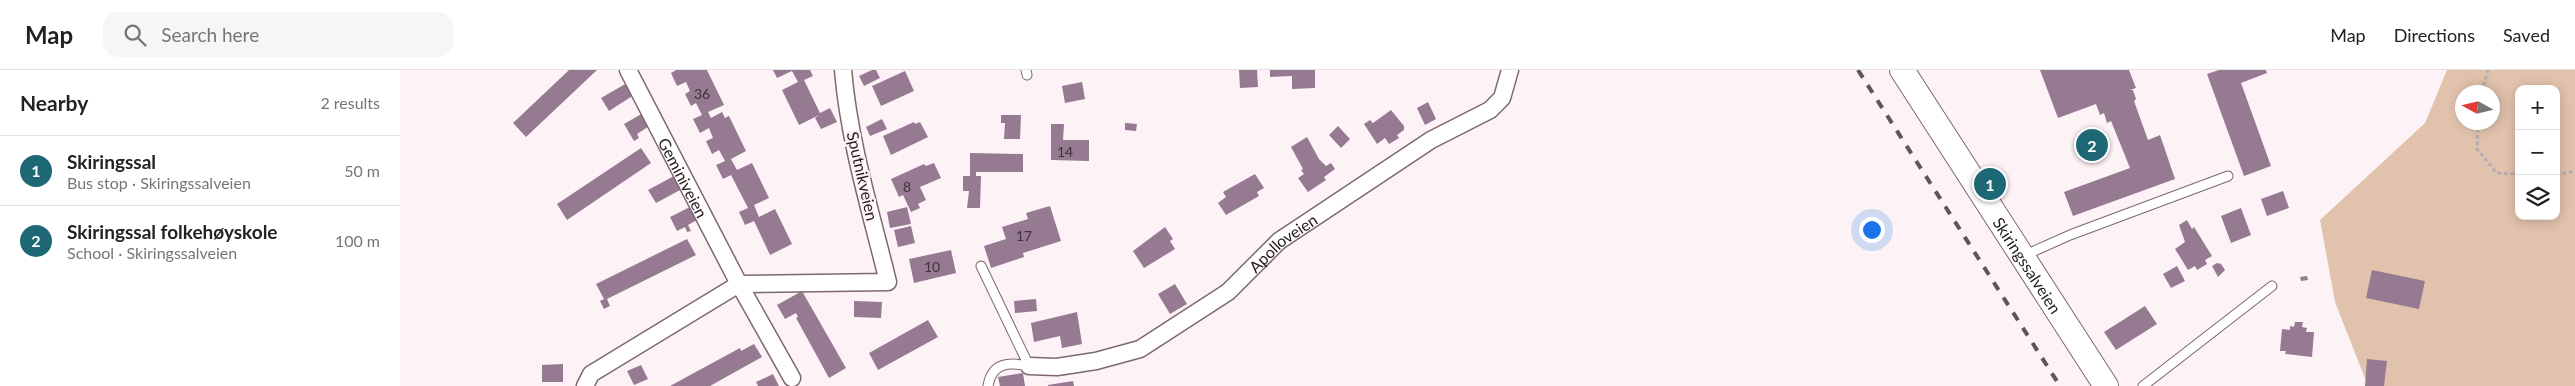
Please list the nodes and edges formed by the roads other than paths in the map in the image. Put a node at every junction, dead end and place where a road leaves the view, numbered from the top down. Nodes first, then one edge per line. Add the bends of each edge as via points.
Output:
1 (628, 70) edge
2 (843, 70) edge
3 (1510, 70) edge
4 (1902, 70) edge
5 (2228, 176) dead end
6 (2023, 256) junction
7 (982, 266) dead end
8 (739, 284) junction
9 (2272, 286) dead end
10 (1029, 366) junction
11 (792, 378) dead end
12 (586, 386) edge
13 (988, 386) edge
14 (2106, 386) edge
15 (2143, 386) edge

1 - 8 street, Geminiveien
2 - 8 street, Sputnikveien via 855,147 888,282
3 - 10 street, Apolloveien via 1502,98 1490,110 1430,140 1279,241 1228,292 1140,349 1057,367
4 - 6 main road, Skiringssalveien
5 - 6 lane
6 - 14 main road, Skiringssalveien
7 - 10 lane
8 - 11 street, Geminiveien
8 - 12 street via 591,374
9 - 15 lane
10 - 13 lane via 1011,362 1002,364 994,370

